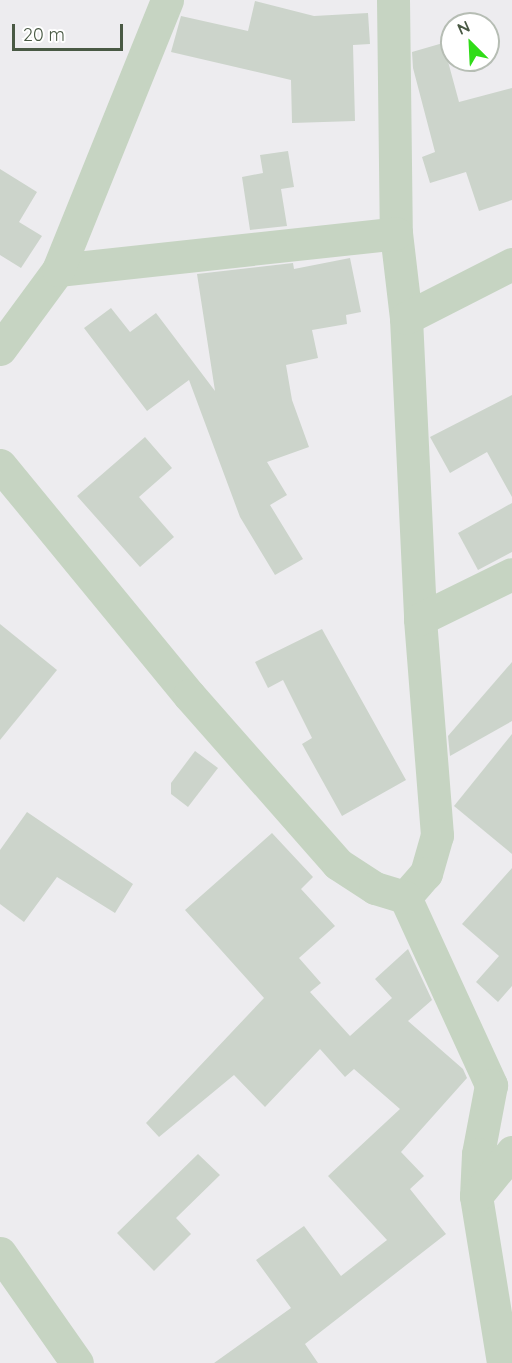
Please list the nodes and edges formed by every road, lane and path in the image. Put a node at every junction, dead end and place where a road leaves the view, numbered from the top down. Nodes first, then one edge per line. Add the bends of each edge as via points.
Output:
1 (393, 0) edge
2 (165, 1) edge
3 (396, 233) junction
4 (512, 264) edge
5 (58, 270) junction
6 (406, 318) junction
7 (0, 349) edge
8 (0, 465) edge
9 (512, 574) edge
10 (420, 619) junction
11 (405, 897) junction
12 (512, 1152) edge
13 (476, 1196) junction
14 (0, 1254) edge
15 (512, 1272) edge
16 (490, 1295) junction
17 (77, 1363) edge
18 (503, 1363) edge

1 - 3 street via 398,142
2 - 5 street
3 - 5 street
3 - 6 street
4 - 6 street
5 - 7 street
6 - 10 street
8 - 11 street via 189,695 338,864 375,888
9 - 10 street
10 - 11 street via 437,835 426,873
11 - 13 street via 491,1085 478,1154
12 - 13 street
13 - 16 street
14 - 17 street
15 - 16 street
16 - 18 street

